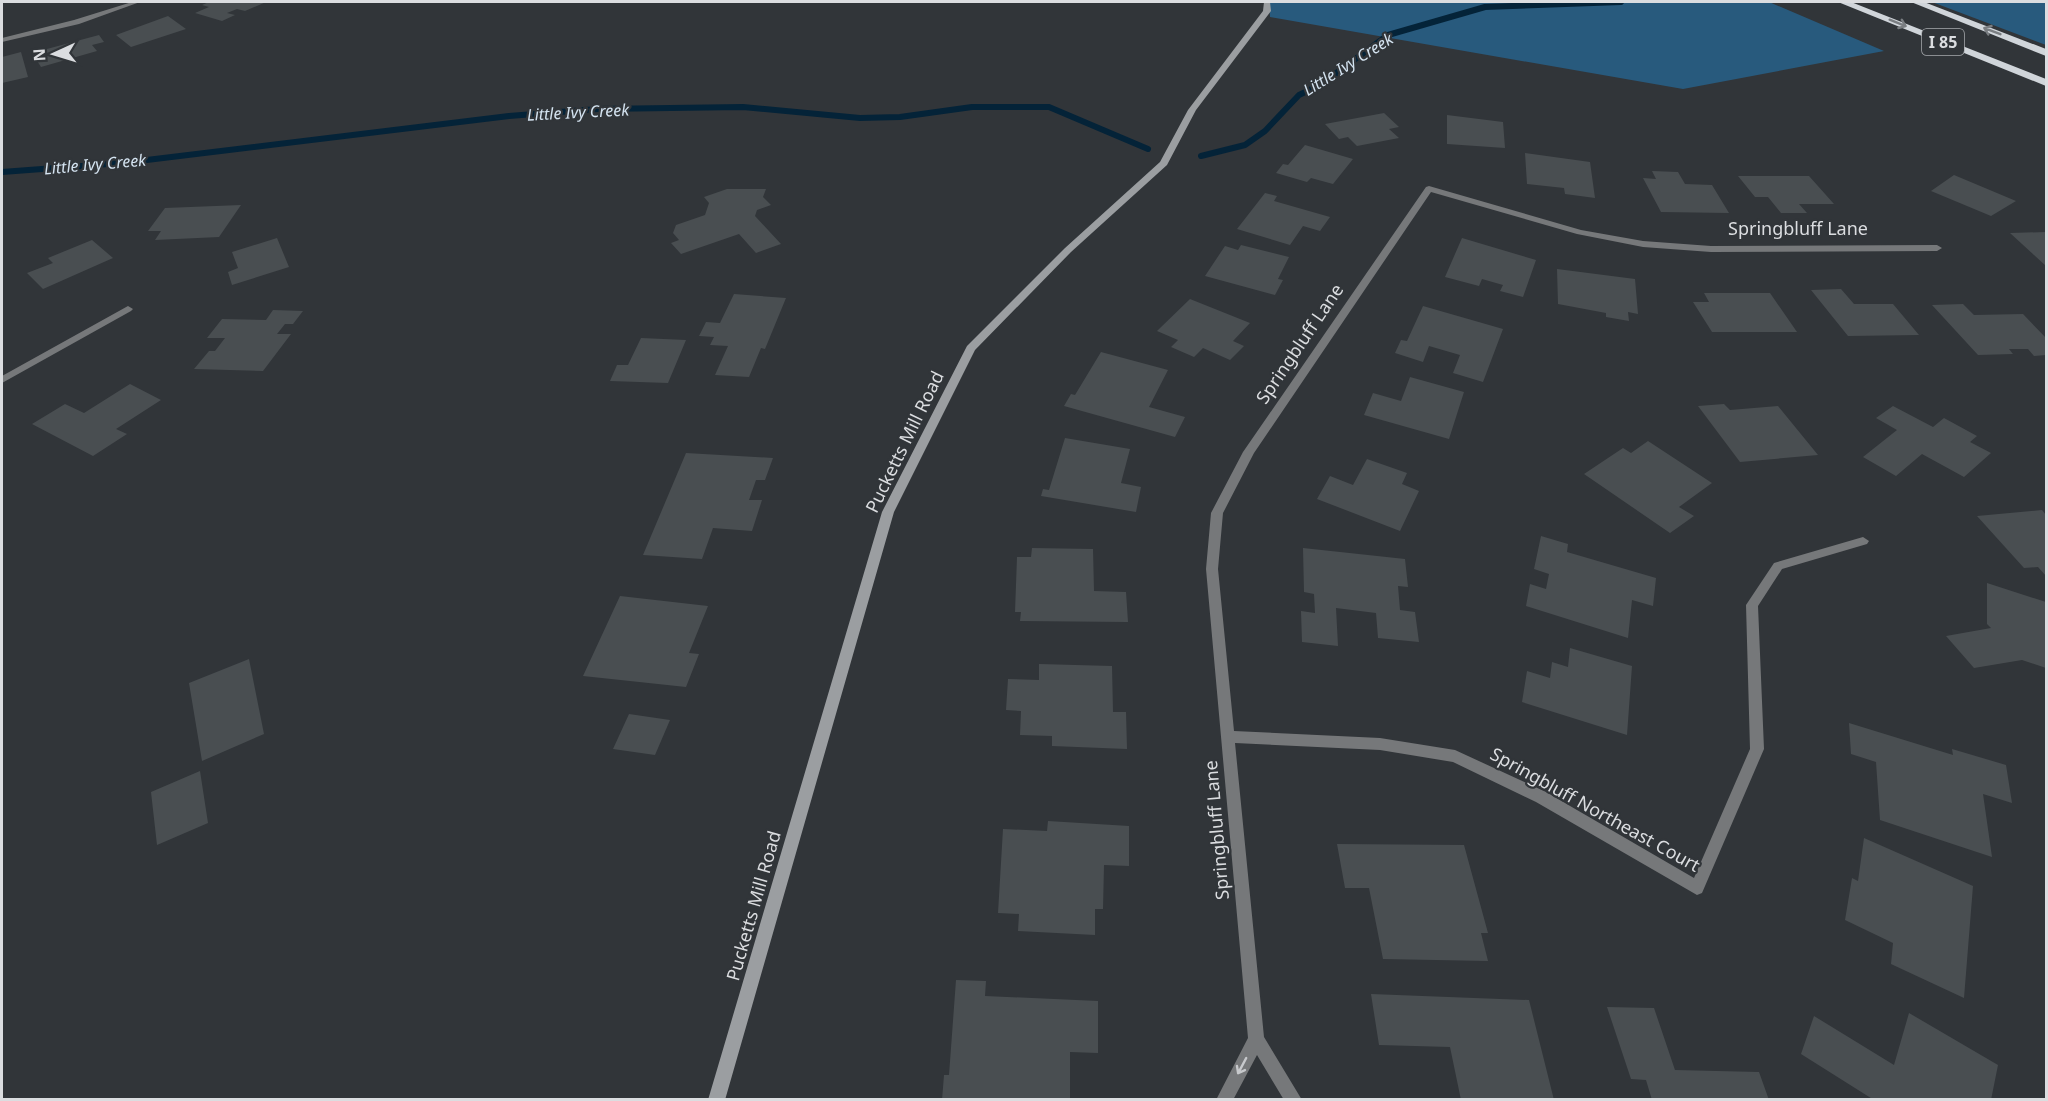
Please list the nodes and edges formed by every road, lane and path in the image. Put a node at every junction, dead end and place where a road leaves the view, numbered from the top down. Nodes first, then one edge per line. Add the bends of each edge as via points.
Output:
1 (137, 2) edge
2 (1267, 2) edge
3 (1844, 2) edge
4 (1916, 2) edge
5 (2, 40) edge
6 (2046, 52) edge
7 (2046, 83) edge
8 (1937, 249) dead end
9 (128, 309) dead end
10 (2, 380) edge
11 (1863, 541) dead end
12 (1227, 738) junction
13 (1256, 1040) junction
14 (717, 1100) edge
15 (1224, 1100) edge
16 (1294, 1100) edge

1 - 5 street
2 - 14 street, Pucketts Mill Road via 1267,11 1192,110 1164,163 1068,250 971,348 888,512
3 -> 7 highway, I 85
6 -> 4 highway, I 85
8 - 12 street, Springbluff Lane via 1711,249 1642,244 1580,232 1429,189 1249,452 1217,513 1212,569
9 - 10 street
11 - 12 street, Springbluff Northeast Court via 1778,566 1752,605 1757,749 1696,888 1541,797 1455,756 1380,744
12 - 13 street, Springbluff Lane
13 -> 15 street
13 - 16 street, Springbluff Lane

